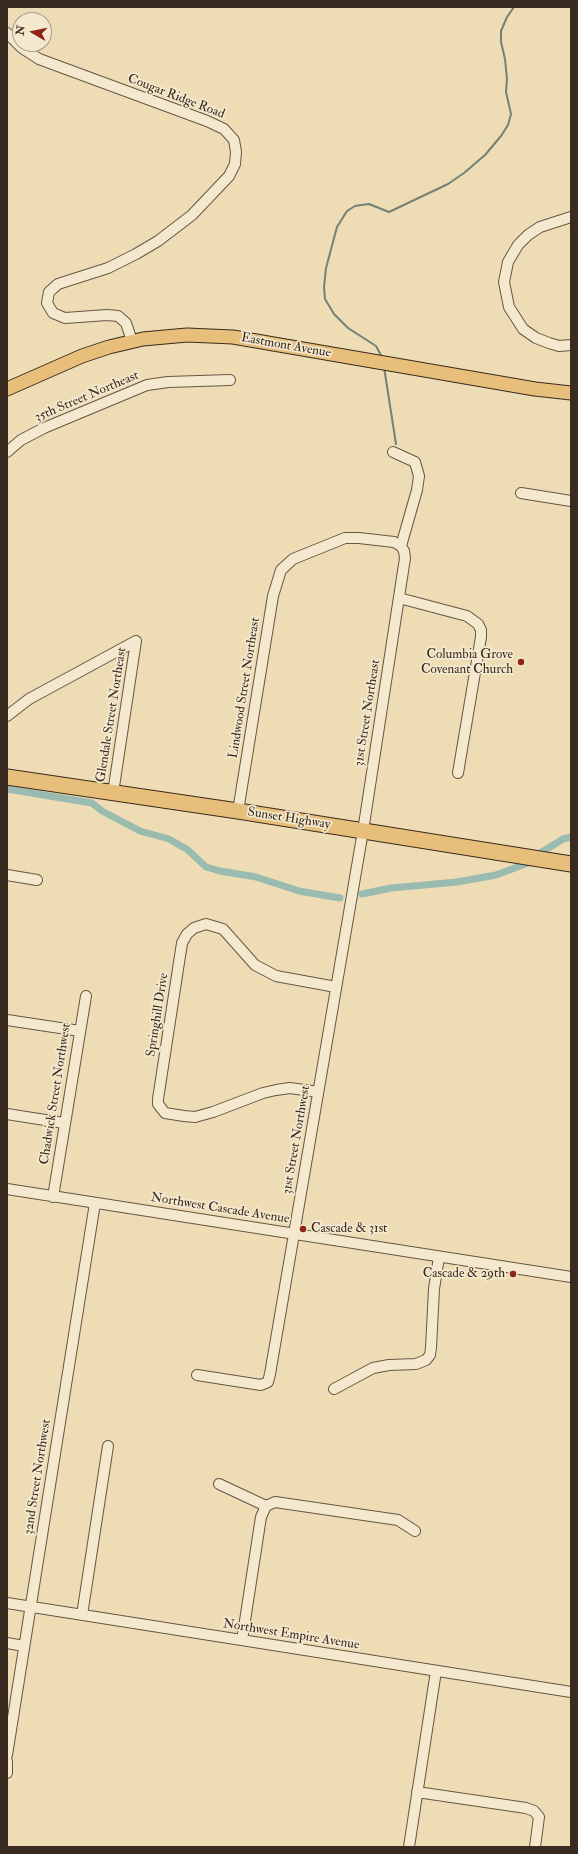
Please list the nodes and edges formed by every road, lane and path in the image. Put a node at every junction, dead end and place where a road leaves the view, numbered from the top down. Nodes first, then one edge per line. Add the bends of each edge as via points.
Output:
1 (7, 33) edge
2 (571, 217) edge
3 (132, 341) junction
4 (571, 346) edge
5 (230, 380) dead end
6 (7, 389) edge
7 (571, 393) edge
8 (7, 452) edge
9 (393, 452) dead end
10 (521, 493) dead end
11 (571, 501) edge
12 (401, 546) junction
13 (399, 598) junction
14 (7, 716) edge
15 (458, 773) dead end
16 (7, 777) edge
17 (113, 793) junction
18 (238, 811) junction
19 (363, 831) junction
20 (571, 864) edge
21 (7, 875) edge
22 (37, 880) dead end
23 (336, 987) junction
24 (86, 996) dead end
25 (7, 1020) edge
26 (80, 1031) junction
27 (318, 1092) junction
28 (7, 1114) edge
29 (64, 1123) junction
30 (7, 1189) edge
31 (53, 1197) junction
32 (95, 1203) junction
33 (294, 1234) junction
34 (439, 1257) junction
35 (571, 1277) edge
36 (197, 1375) dead end
37 (334, 1389) dead end
38 (108, 1446) dead end
39 (219, 1484) dead end
40 (266, 1506) junction
41 (415, 1531) dead end
42 (7, 1603) edge
43 (30, 1607) junction
44 (82, 1615) junction
45 (242, 1640) junction
46 (7, 1643) edge
47 (24, 1646) junction
48 (436, 1671) junction
49 (571, 1692) edge
50 (7, 1755) edge
51 (7, 1762) edge
52 (7, 1774) edge
53 (417, 1792) junction
54 (409, 1847) edge
55 (535, 1847) edge

1 - 3 street, Cougar Ridge Road via 22,48 39,59 207,120 224,129 234,140 235,164 229,176 192,215 136,254 108,268 58,284 49,292 47,303 53,313 65,318 118,316 126,323
2 - 4 street via 528,235 518,245 508,262 504,282 509,307 523,329 549,343
3 - 6 main road, Eastmont Avenue via 82,356
3 - 7 main road, Eastmont Avenue via 171,335 217,335 536,390
5 - 8 street, 35th Street Northeast via 147,385 44,428 21,440
9 - 12 street via 415,462 419,476
10 - 11 street
12 - 13 street, 31st Street Northeast via 405,558
12 - 18 street, Lindwood Street Northeast via 394,542 346,538 293,559 280,570 273,596
13 - 15 street via 467,616 478,624 481,630
13 - 19 street, 31st Street Northeast
14 - 17 street, Glendale Street Northeast via 29,699 136,640
16 - 17 highway, Sunset Highway
17 - 18 highway, Sunset Highway
18 - 19 highway, Sunset Highway
19 - 20 highway, Sunset Highway
19 - 23 street, 31st Street Northwest
21 - 22 street
23 - 27 street, 31st Street Northwest
23 - 27 street, Springhill Drive via 276,976 255,965 223,929 206,924 194,928 182,944 158,1104 165,1113 195,1117 276,1090 299,1089
24 - 26 street, Chadwick Street Northwest
25 - 26 street
26 - 29 street, Chadwick Street Northwest
27 - 33 street, 31st Street Northwest
28 - 29 street
29 - 31 street, Chadwick Street Northwest
30 - 31 street, Northwest Cascade Avenue
31 - 32 street, Northwest Cascade Avenue
32 - 33 street, Northwest Cascade Avenue
32 - 43 street, 32nd Street Northwest
33 - 34 street, Northwest Cascade Avenue
33 - 36 street, 31st Street Northwest via 268,1382 261,1385
34 - 35 street, Northwest Cascade Avenue
34 - 37 street via 434,1289 430,1355 426,1360 416,1364 373,1368
38 - 44 street
39 - 40 street
40 - 41 street via 275,1502 398,1520
40 - 45 street via 261,1517
42 - 43 street, Northwest Empire Avenue
43 - 44 street, Northwest Empire Avenue
43 - 47 street, 32nd Street Northwest
44 - 45 street, Northwest Empire Avenue
45 - 48 street, Northwest Empire Avenue
46 - 47 street
47 - 50 street, 32nd Street Northwest
48 - 49 street, Northwest Empire Avenue
48 - 53 street
51 - 52 street
53 - 54 street
53 - 55 street via 534,1811 539,1817

